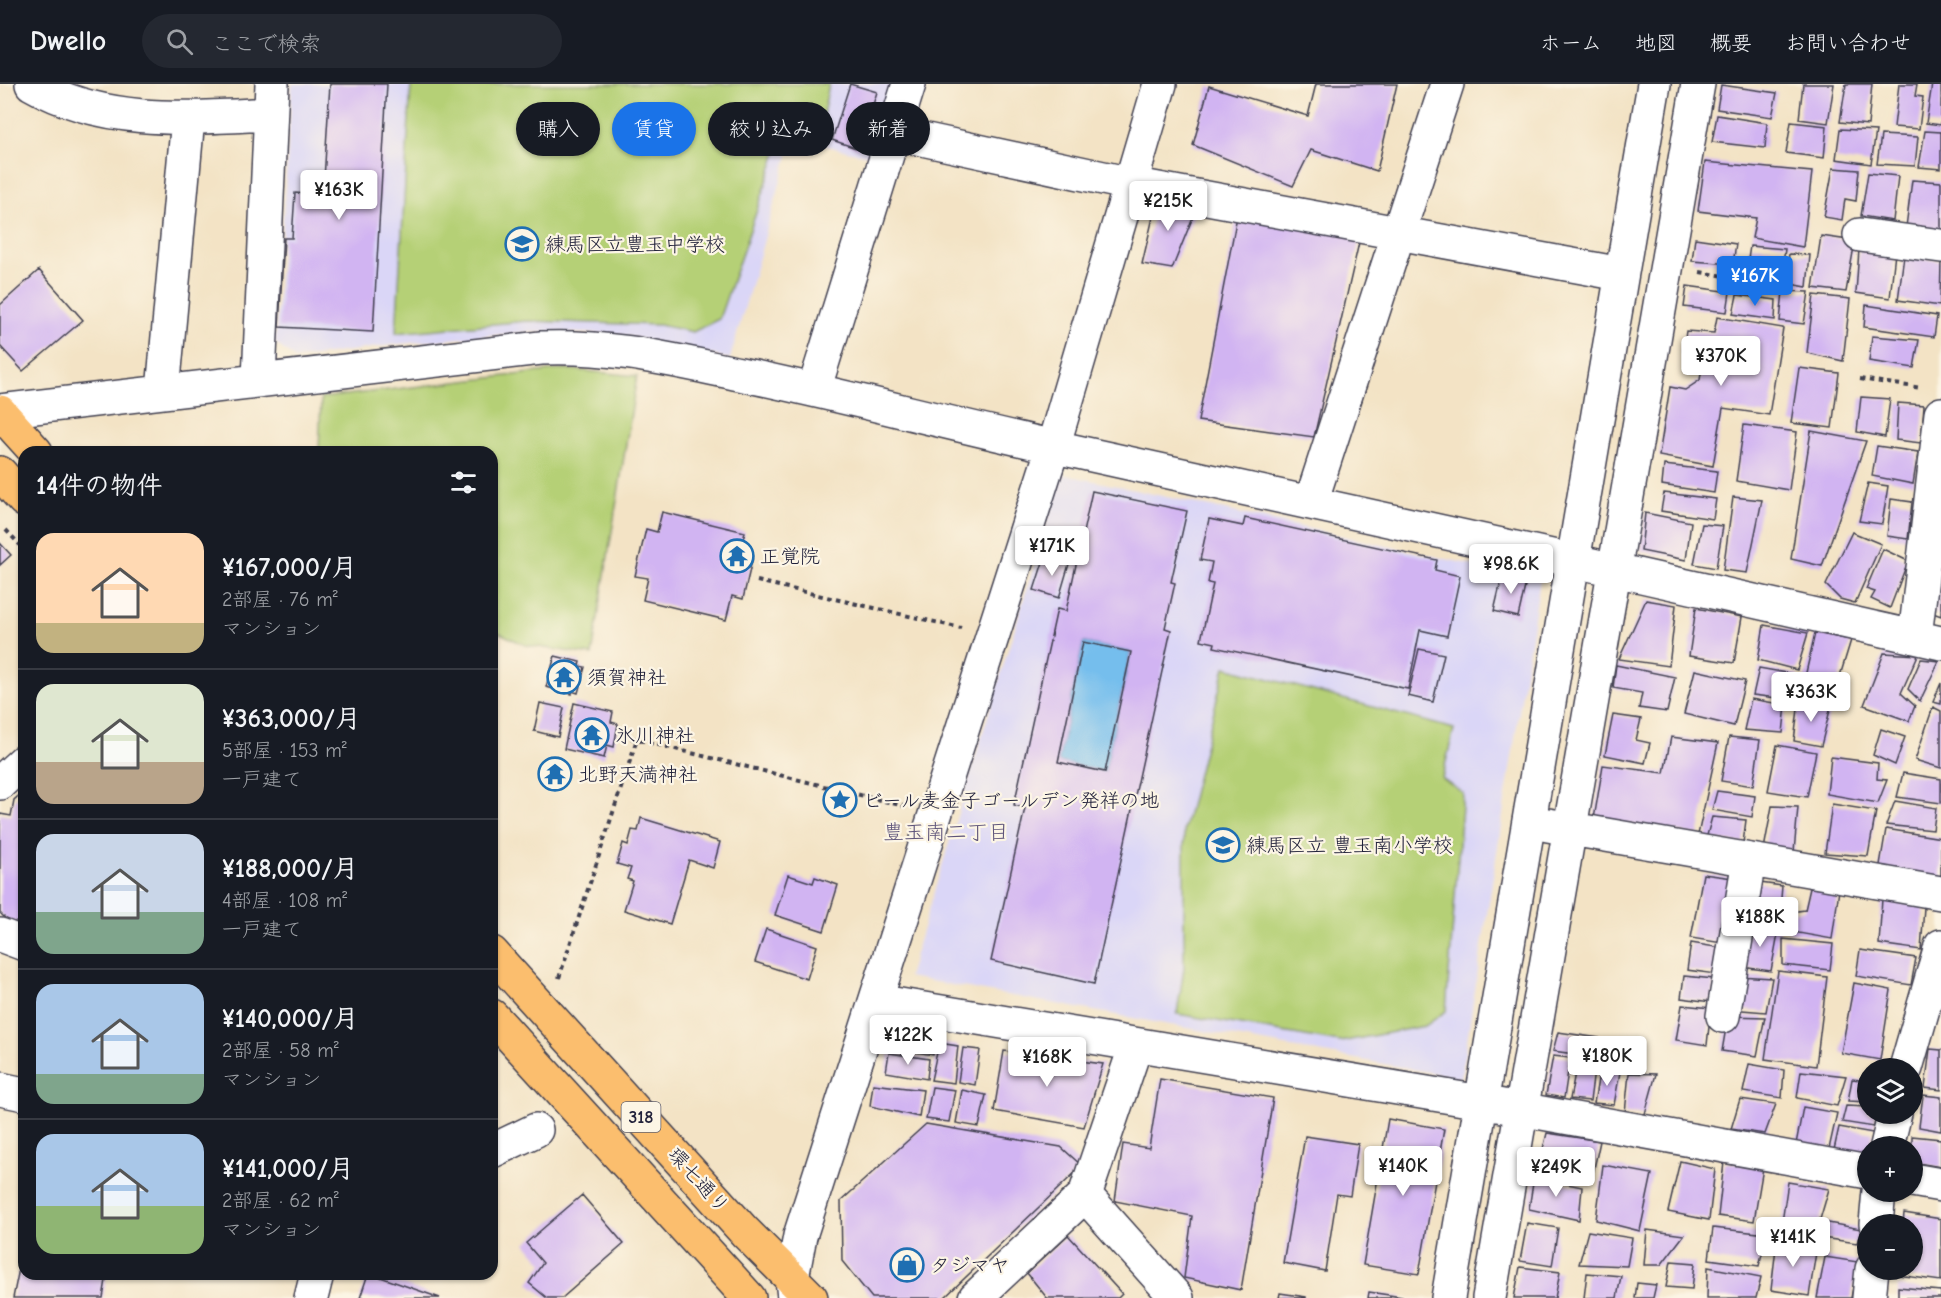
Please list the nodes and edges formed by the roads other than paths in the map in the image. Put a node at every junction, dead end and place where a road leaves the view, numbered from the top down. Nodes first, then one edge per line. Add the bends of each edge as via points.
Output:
1 (32, 84) edge
2 (909, 84) edge
3 (1160, 84) edge
4 (1447, 84) edge
5 (1654, 84) edge
6 (1698, 84) edge
7 (271, 99) edge
8 (903, 102) edge
9 (188, 118) junction
10 (930, 141) edge
11 (887, 156) edge
12 (1131, 184) junction
13 (1398, 233) junction
14 (1860, 235) dead end
15 (1941, 246) edge
16 (1621, 274) junction
17 (259, 379) junction
18 (814, 390) junction
19 (163, 391) junction
20 (1935, 402) edge
21 (0, 412) edge
22 (31, 446) edge
23 (1053, 447) junction
24 (0, 473) edge
25 (18, 493) edge
26 (1311, 502) junction
27 (1572, 561) junction
28 (1614, 571) junction
29 (1928, 640) edge
30 (18, 766) edge
31 (0, 783) edge
32 (1528, 821) junction
33 (1569, 829) junction
34 (1749, 860) junction
35 (1941, 893) edge
36 (0, 935) edge
37 (18, 942) edge
38 (1941, 946) edge
39 (498, 960) edge
40 (876, 1001) junction
41 (1723, 1016) dead end
42 (498, 1023) edge
43 (1930, 1026) edge
44 (1136, 1045) junction
45 (1912, 1058) edge
46 (0, 1089) edge
47 (18, 1093) edge
48 (1481, 1102) junction
49 (1521, 1109) junction
50 (536, 1130) dead end
51 (498, 1148) edge
52 (1857, 1170) edge
53 (1923, 1182) edge
54 (1941, 1185) edge
55 (1084, 1195) junction
56 (316, 1280) edge
57 (1871, 1280) edge
58 (799, 1291) edge
59 (311, 1298) edge
60 (749, 1298) edge
61 (975, 1298) edge
62 (1177, 1298) edge
63 (1448, 1298) edge
64 (1489, 1298) edge
65 (1869, 1298) edge

1 - 9 street via 64,99 111,112
2 - 8 street
3 - 12 street
4 - 13 street
5 - 16 street
6 - 28 street
7 - 9 street
7 - 17 street
9 - 19 street
10 - 12 street
11 - 18 street
12 - 13 street
12 - 23 street
13 - 16 street
13 - 26 street
14 - 15 street
16 - 27 street
17 - 18 street via 583,346 628,351
17 - 19 street
18 - 23 street
19 - 21 street
20 - 29 street
21 - 22 main road
23 - 26 street
23 - 40 street
24 - 25 main road
26 - 27 street
27 - 28 street
27 - 32 street
28 - 29 street
28 - 33 street
30 - 31 street
32 - 33 street
32 - 48 street
33 - 34 street
33 - 49 street
34 - 35 street
34 - 41 street
36 - 37 street
38 - 43 street
39 - 58 main road, 環七通り / 318
40 - 44 street
40 - 58 street via 800,1236
42 - 60 main road, 318
43 - 45 street
44 - 48 street
44 - 55 street
46 - 47 street
48 - 49 street
48 - 63 street
49 - 52 street
49 - 64 street
50 - 51 street
53 - 54 street
55 - 61 street
55 - 62 street
56 - 59 street
57 - 65 street

